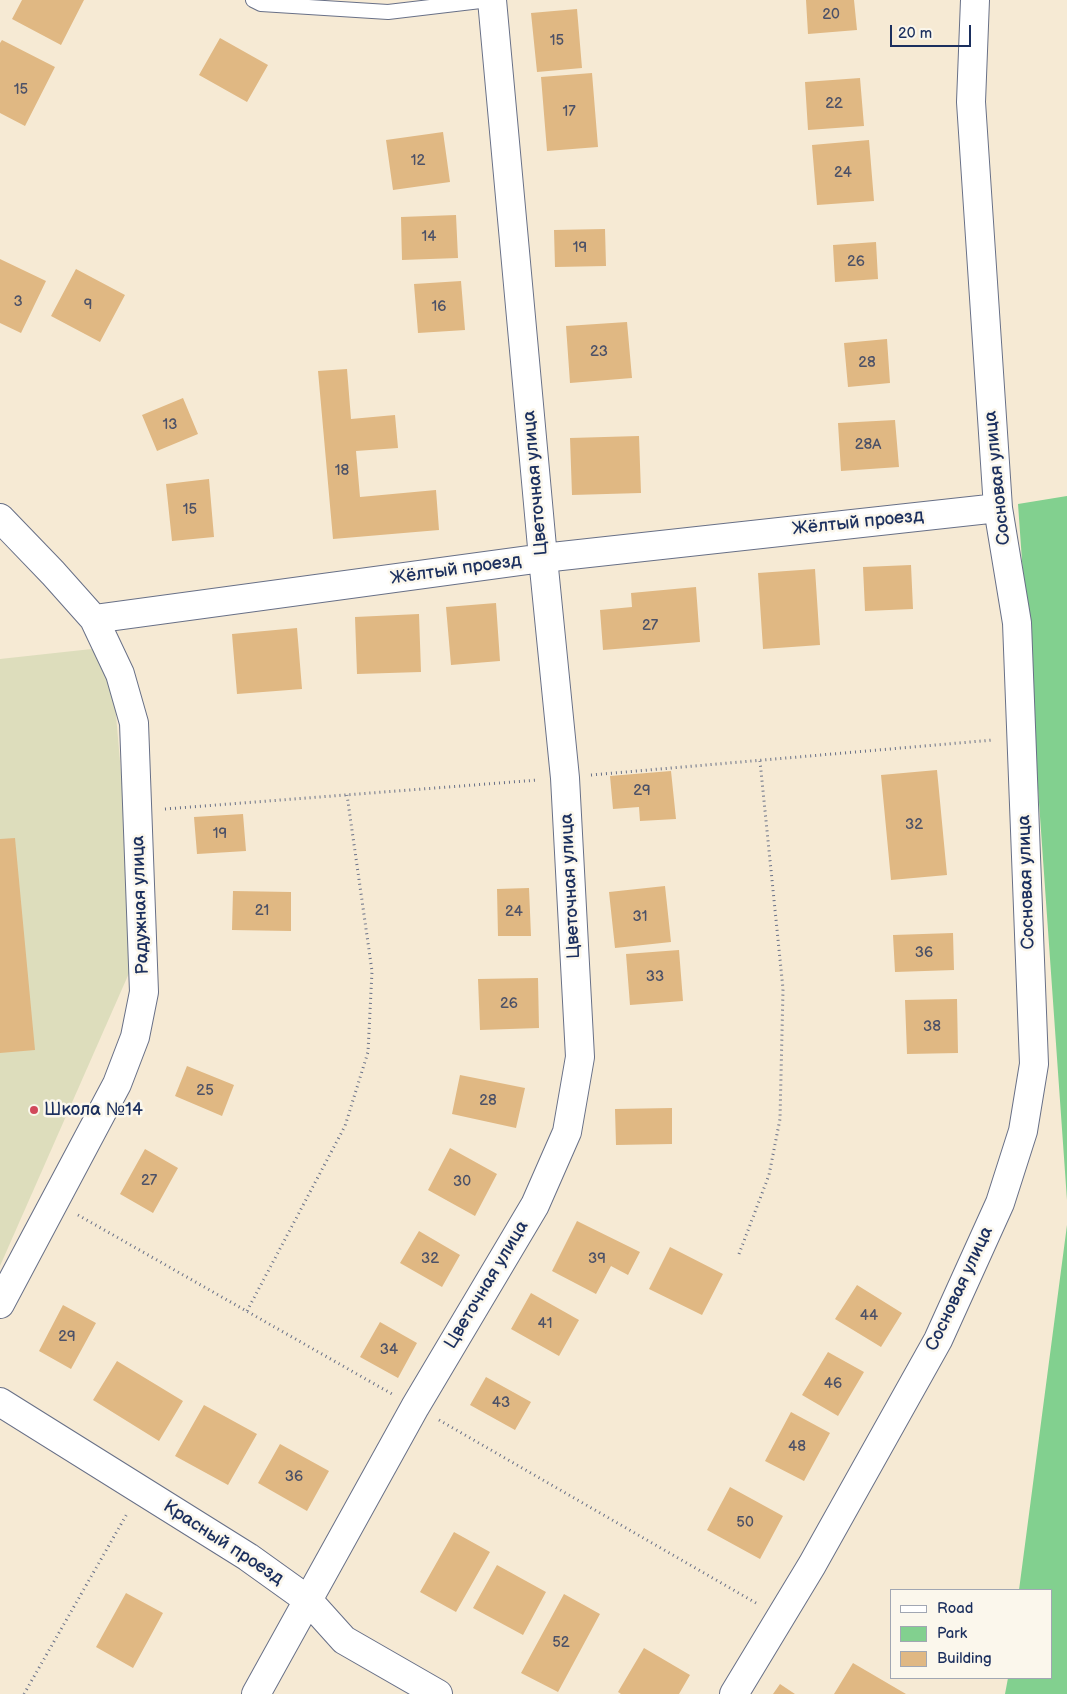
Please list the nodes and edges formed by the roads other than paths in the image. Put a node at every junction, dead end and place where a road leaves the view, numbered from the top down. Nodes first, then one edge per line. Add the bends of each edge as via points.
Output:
1 (253, 0) edge
2 (489, 0) edge
3 (492, 0) edge
4 (975, 0) edge
5 (998, 508) junction
6 (0, 518) edge
7 (543, 558) junction
8 (94, 619) junction
9 (0, 1304) edge
10 (0, 1402) edge
11 (308, 1600) junction
12 (256, 1694) edge
13 (438, 1694) edge
14 (734, 1694) edge

1 - 2 lane via 261,4 388,12
3 - 7 street, Цветочная улица
4 - 5 street, Сосновая улица via 971,102
5 - 7 street, Жёлтый проезд
5 - 14 street, Сосновая улица via 1017,623 1034,1064 1023,1131 1000,1203 938,1340 812,1565
6 - 8 street, Радужная улица
7 - 8 street, Жёлтый проезд
7 - 11 street, Цветочная улица via 565,778 580,1057 567,1132 535,1205 415,1406
8 - 9 street, Радужная улица via 120,674 134,722 144,992 135,1037 117,1084
10 - 11 street, Красный проезд via 248,1557
11 - 12 street, Цветочная улица
11 - 13 street, Красный проезд via 344,1640

